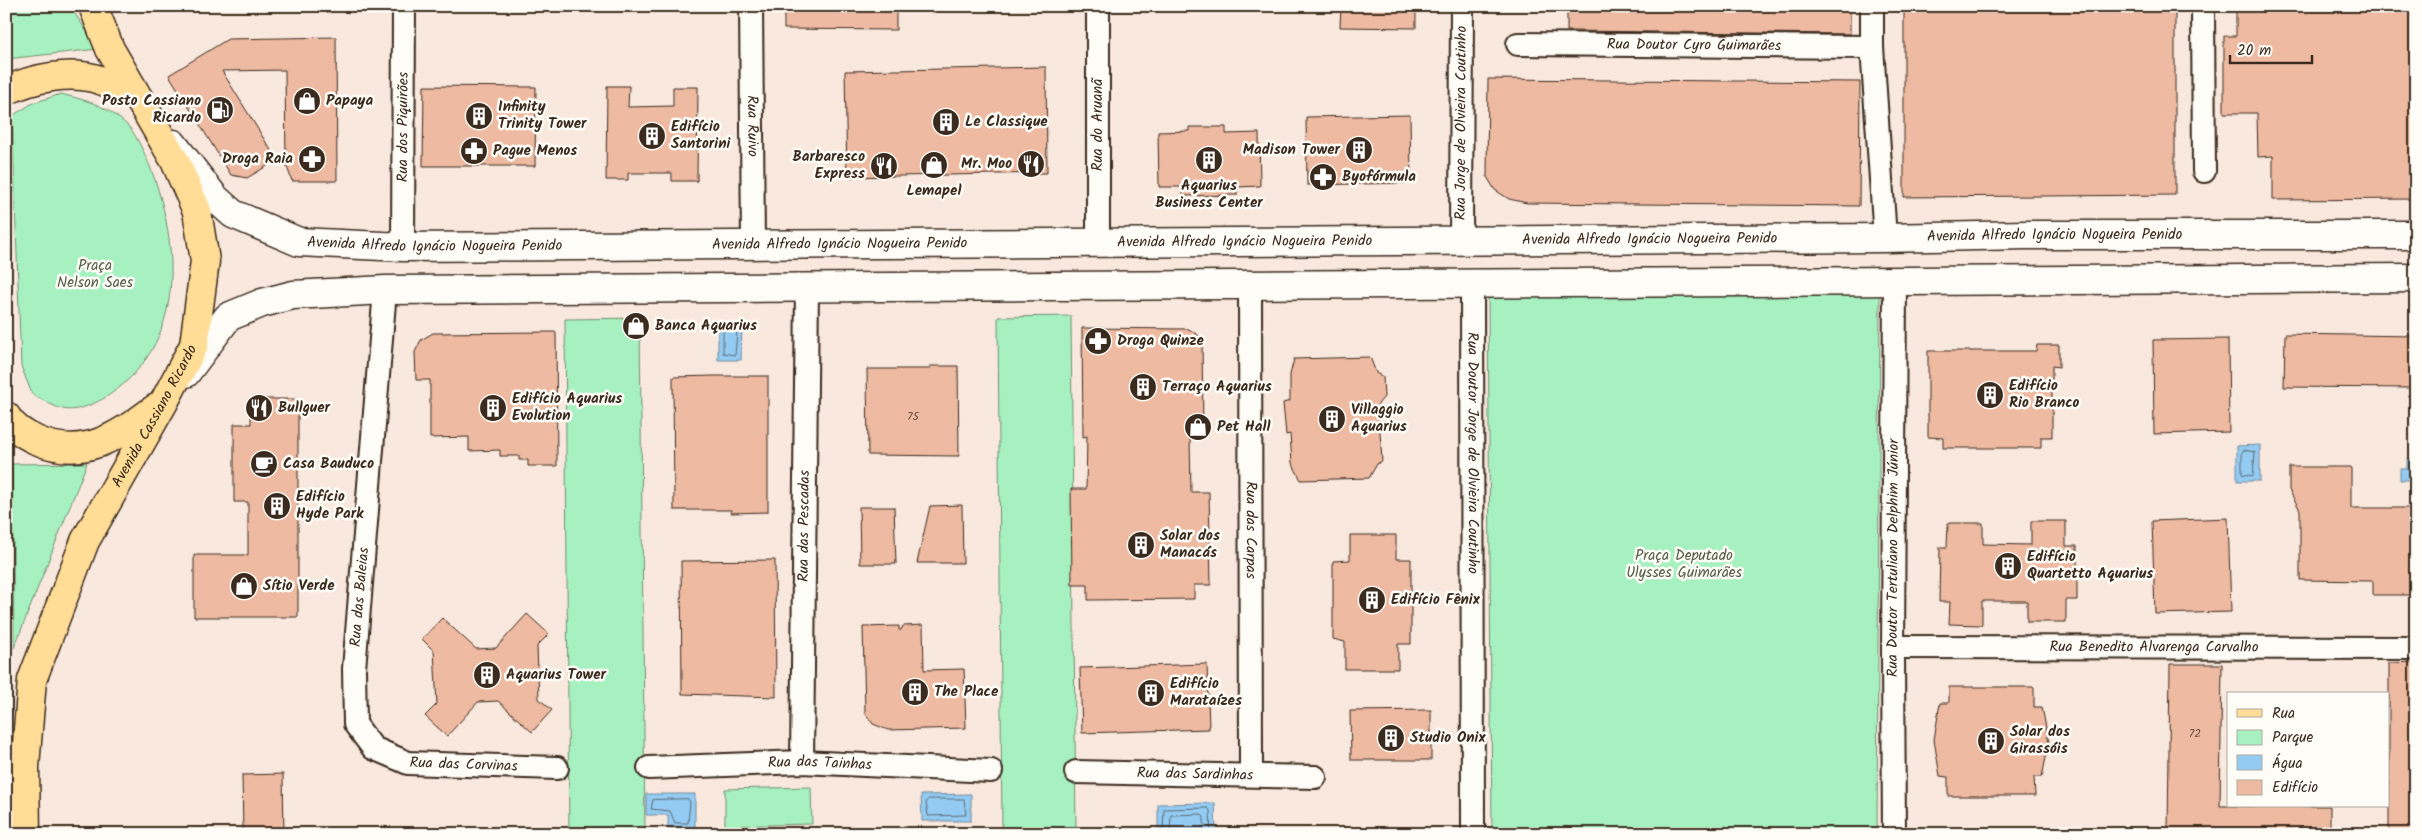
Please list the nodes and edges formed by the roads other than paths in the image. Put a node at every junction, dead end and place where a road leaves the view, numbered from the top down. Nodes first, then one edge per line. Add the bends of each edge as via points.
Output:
1 (93, 6) edge
2 (404, 6) edge
3 (751, 6) edge
4 (1098, 6) edge
5 (1462, 6) edge
6 (1872, 6) edge
7 (2202, 6) edge
8 (1518, 44) dead end
9 (1872, 47) junction
10 (6, 91) edge
11 (135, 96) junction
12 (2204, 171) dead end
13 (2025, 235) junction
14 (2416, 235) edge
15 (2095, 236) junction
16 (1885, 238) junction
17 (1461, 241) junction
18 (1098, 243) junction
19 (753, 245) junction
20 (403, 247) junction
21 (481, 247) junction
22 (2416, 278) edge
23 (2023, 279) junction
24 (2092, 280) junction
25 (1895, 281) junction
26 (1250, 284) junction
27 (1472, 284) junction
28 (743, 288) junction
29 (807, 288) junction
30 (480, 289) junction
31 (385, 290) junction
32 (164, 402) junction
33 (6, 416) edge
34 (1893, 647) junction
35 (2416, 648) edge
36 (373, 748) joint
37 (802, 762) junction
38 (557, 768) dead end
39 (649, 768) dead end
40 (991, 771) dead end
41 (1076, 772) dead end
42 (1251, 776) junction
43 (1315, 777) dead end
44 (26, 834) edge
45 (1473, 834) edge
46 (1894, 834) edge

1 - 11 main road, Avenida Cassiano Ricardo via 110,49
2 - 20 street, Rua dos Piquirões
3 - 19 street, Rua Ruivo
4 - 18 street, Rua do Aruanã
5 - 17 street, Rua Jorge de Olvieira Coutinho
6 - 9 street
7 - 12 street
8 - 9 street, Rua Doutor Cyro Guimarães
9 - 16 street
10 - 11 main road via 40,80 76,75 99,79
11 - 20 street, Avenida Alfredo Ignácio Nogueira Penido via 214,198 233,214 299,242
11 - 32 main road, Avenida Cassiano Ricardo via 175,161 197,211 205,261 194,345
13 - 15 street, Avenida Alfredo Ignácio Nogueira Penido
13 - 16 street, Avenida Alfredo Ignácio Nogueira Penido
13 - 23 street via 2036,242 2042,260 2038,270
14 - 15 street, Avenida Alfredo Ignácio Nogueira Penido
15 - 24 street via 2081,256 2083,273
16 - 17 street, Avenida Alfredo Ignácio Nogueira Penido
17 - 18 street, Avenida Alfredo Ignácio Nogueira Penido
18 - 19 street, Avenida Alfredo Ignácio Nogueira Penido
19 - 21 street, Avenida Alfredo Ignácio Nogueira Penido
19 - 28 street
20 - 21 street, Avenida Alfredo Ignácio Nogueira Penido
21 - 30 street
22 - 24 street
23 - 24 street
23 - 25 street
25 - 27 street
25 - 34 street, Rua Doutor Tertuliano Delphim Júnior
26 - 27 street
26 - 29 street
26 - 42 street, Rua das Carpas
27 - 45 street, Rua Doutor Jorge de Olvieira Coutinho
28 - 29 street
28 - 30 street
29 - 37 street, Rua das Pescadas
30 - 31 street
31 - 32 street via 293,295 228,317
31 - 36 street, Rua das Baleias via 354,669 355,724
32 - 33 main road via 125,431 98,445 72,448 48,446 26,436
32 - 44 main road, Avenida Cassiano Ricardo via 85,541 32,680 25,768
34 - 35 street, Rua Benedito Alvarenga Carvalho
34 - 46 street, Rua Doutor Tertuliano Delphim Júnior
36 - 38 street, Rua das Corvinas via 408,763
37 - 39 street, Rua das Tainhas
37 - 40 street, Rua das Tainhas
41 - 42 street, Rua das Sardinhas
42 - 43 street, Rua das Sardinhas

